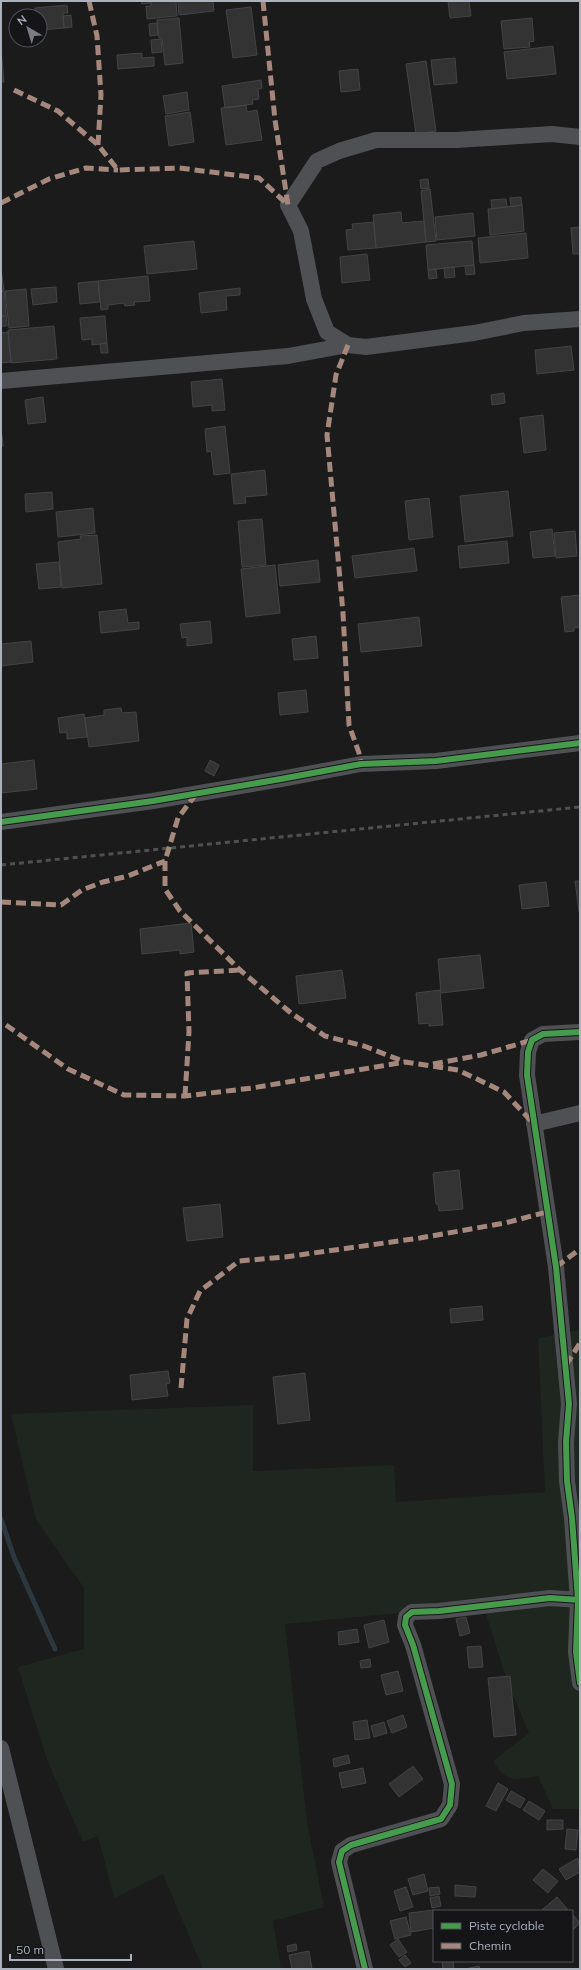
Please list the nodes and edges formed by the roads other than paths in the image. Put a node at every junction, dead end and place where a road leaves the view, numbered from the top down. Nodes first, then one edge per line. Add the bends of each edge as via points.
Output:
1 (580, 137) edge
2 (580, 319) edge
3 (348, 345) junction
4 (1, 381) edge
5 (580, 743) edge
6 (1, 822) edge
7 (580, 1032) edge
8 (580, 1113) edge
9 (534, 1124) junction
10 (575, 1402) edge
11 (579, 1600) edge
12 (580, 1684) edge
13 (1, 1748) edge
14 (56, 1969) edge
15 (365, 1969) edge

1 - 3 street via 552,134 456,140 376,140 316,161 288,205 301,231 314,299 327,332
2 - 3 street via 524,323 474,333 366,347
3 - 4 street via 288,356
5 - 6 street via 436,761 361,764 153,801
7 - 9 street via 543,1034 532,1040 526,1075
8 - 9 street
9 - 10 street
10 - 11 street via 566,1442 567,1481
11 - 12 street via 576,1652
11 - 15 street via 550,1598 412,1612 406,1617 405,1625 413,1645 452,1784 450,1805 441,1819 351,1845 342,1851 339,1862
13 - 14 street

